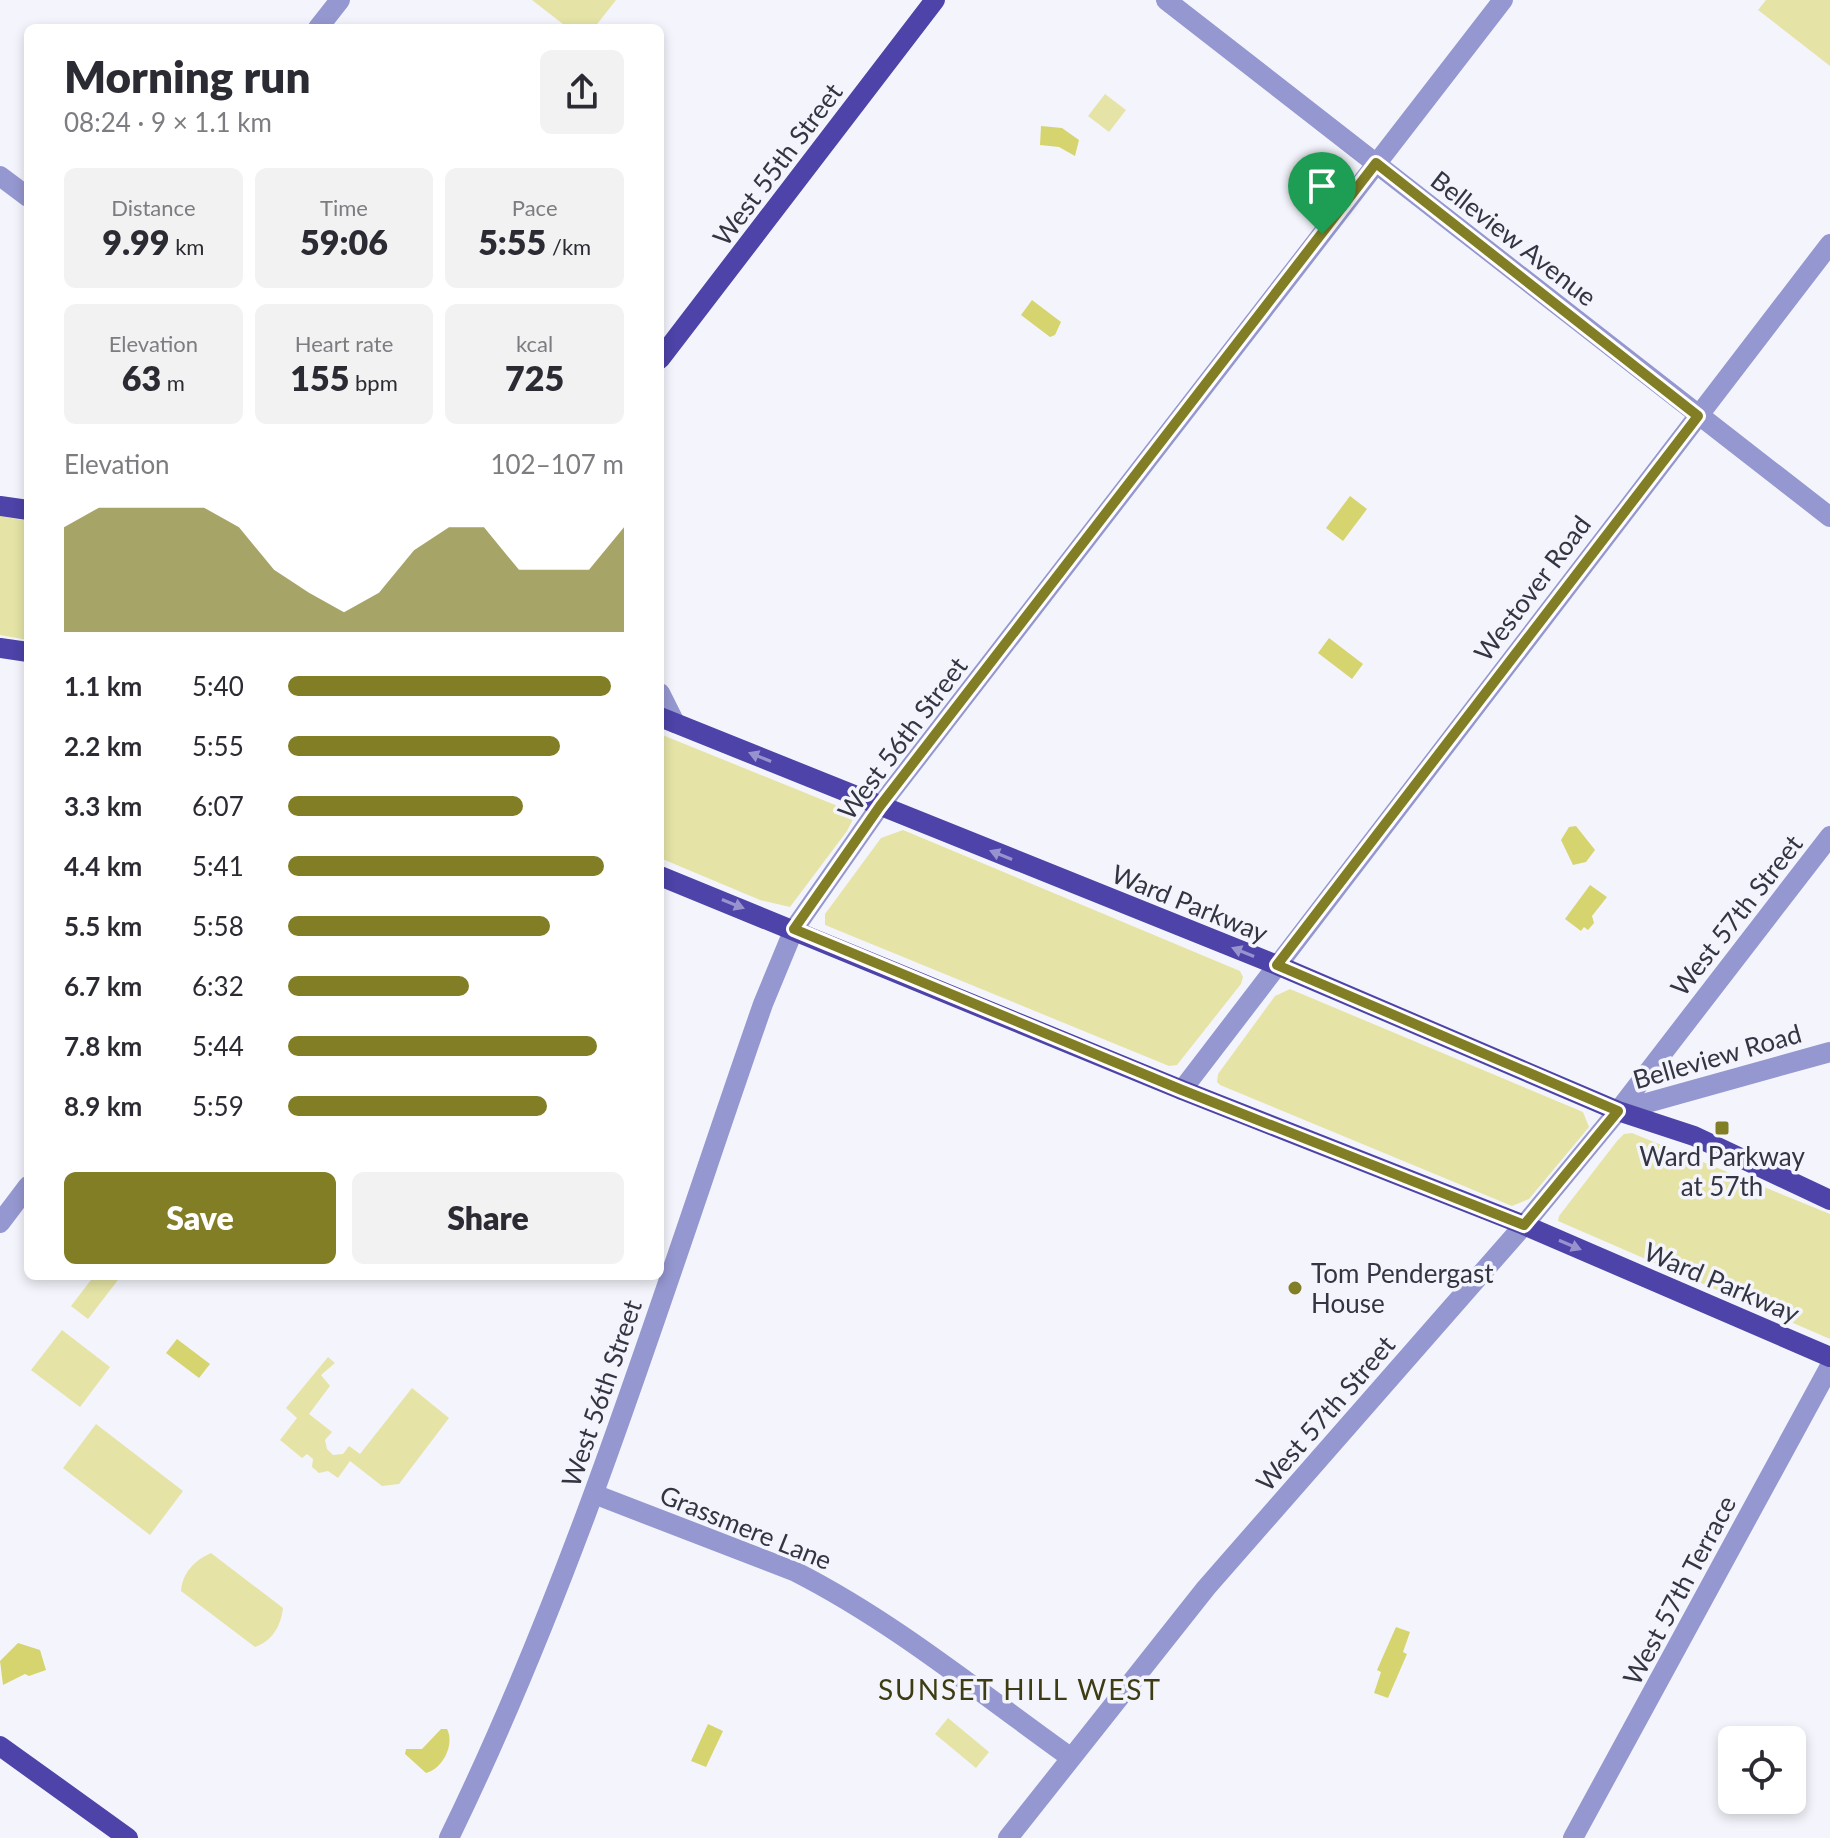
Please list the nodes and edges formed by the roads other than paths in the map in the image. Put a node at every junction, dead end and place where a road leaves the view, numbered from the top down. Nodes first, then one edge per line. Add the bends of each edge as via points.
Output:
1 (340, 0) edge
2 (935, 0) edge
3 (1166, 0) edge
4 (1503, 0) edge
5 (321, 24) edge
6 (1376, 163) junction
7 (0, 176) edge
8 (24, 194) edge
9 (1830, 244) edge
10 (664, 354) edge
11 (1698, 416) junction
12 (0, 506) edge
13 (24, 509) edge
14 (1830, 517) edge
15 (0, 648) edge
16 (24, 651) edge
17 (668, 720) edge
18 (880, 806) junction
19 (1830, 836) edge
20 (664, 878) edge
21 (794, 929) junction
22 (1277, 965) junction
23 (1830, 1052) edge
24 (1182, 1090) junction
25 (1618, 1111) junction
26 (24, 1191) edge
27 (1830, 1200) edge
28 (0, 1223) edge
29 (1524, 1225) junction
30 (1830, 1357) edge
31 (1830, 1366) edge
32 (594, 1494) junction
33 (0, 1746) edge
34 (1070, 1757) junction
35 (128, 1838) edge
36 (449, 1838) edge
37 (1008, 1838) edge
38 (1573, 1838) edge

1 - 5 street
2 - 10 main road, West 55th Street
3 - 6 street, Belleview Avenue
4 - 6 street, West 56th Street
6 - 11 street, Belleview Avenue
6 - 18 street, West 56th Street
7 - 8 street
9 - 11 street, Westover Road
11 - 14 street, Belleview Avenue
11 - 22 street, Westover Road
12 - 13 main road
15 - 16 main road
18 -> 17 main road, Ward Parkway
18 - 21 street, West 56th Street
22 -> 18 main road, Ward Parkway
19 - 25 street, West 57th Street
20 -> 21 main road, Ward Parkway
21 - 24 main road, Ward Parkway
21 - 32 street, West 56th Street via 758,1017
22 - 24 street, Westover Road
22 - 25 main road, Ward Parkway
23 - 25 street, Belleview Road
24 - 29 main road, Ward Parkway
25 - 27 main road, Ward Parkway via 1694,1136
25 - 29 street, West 57th Street
26 - 28 street
29 -> 30 main road, Ward Parkway
29 - 34 street, West 57th Street via 1206,1588
31 - 38 street, West 57th Terrace
32 - 34 street, Grassmere Lane via 828,1588 880,1619
32 - 36 street, West 56th Street via 545,1627
33 - 35 main road
34 - 37 street, West 57th Street

